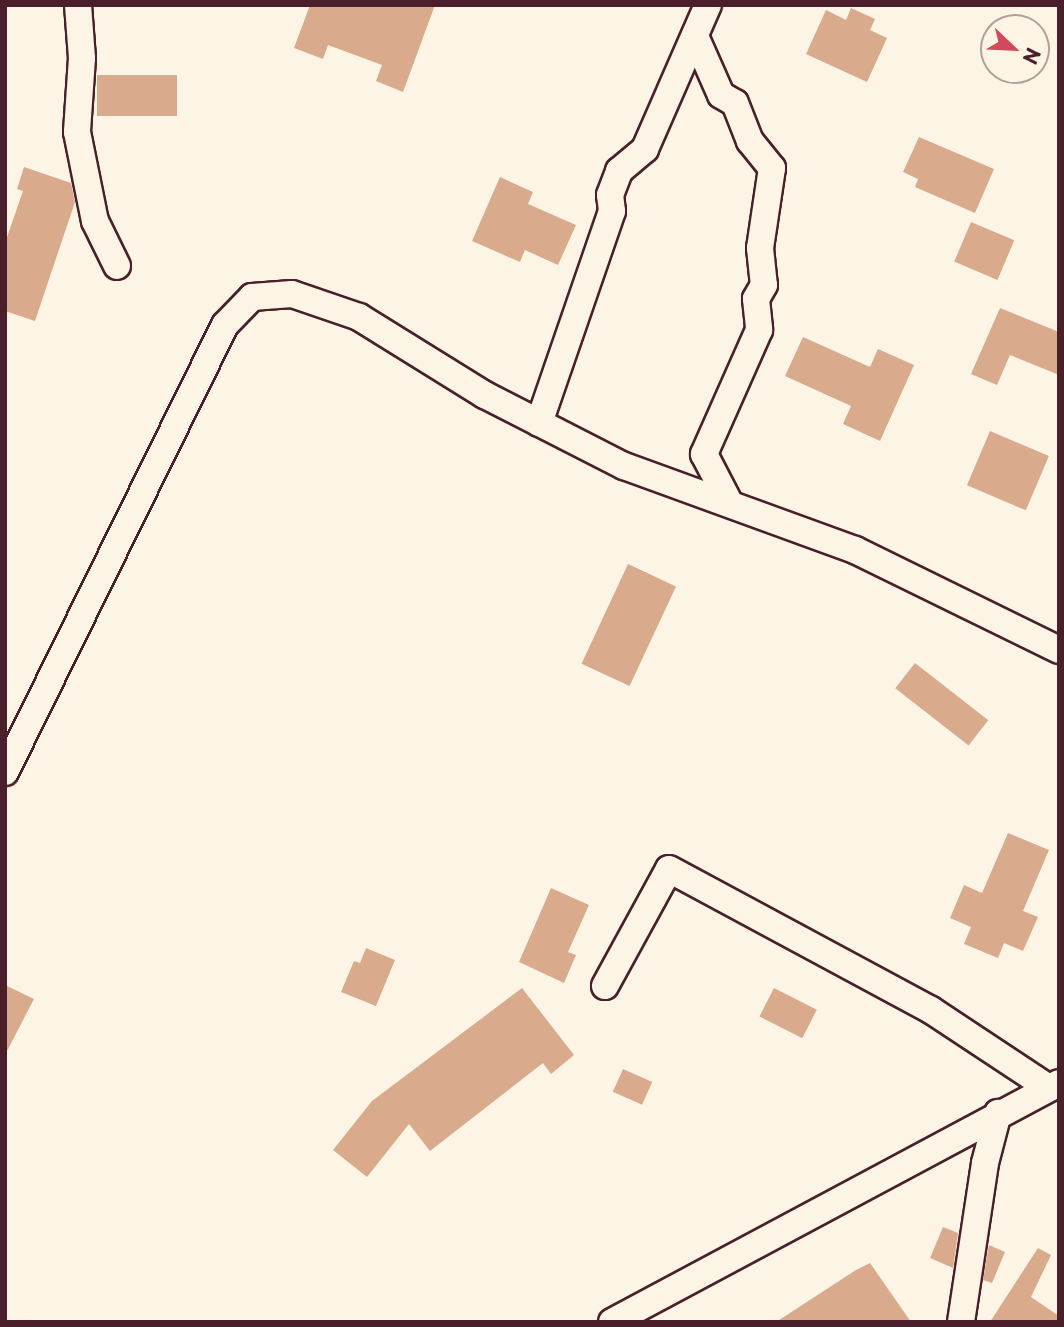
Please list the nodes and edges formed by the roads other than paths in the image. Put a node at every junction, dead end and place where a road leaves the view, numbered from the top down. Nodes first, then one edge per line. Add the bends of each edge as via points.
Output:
1 (78, 5) edge
2 (708, 5) edge
3 (695, 36) junction
4 (117, 266) dead end
5 (540, 423) junction
6 (729, 502) junction
7 (1059, 650) edge
8 (5, 772) edge
9 (605, 986) dead end
10 (1054, 1086) edge
11 (998, 1113) junction
12 (612, 1322) edge
13 (961, 1322) edge

1 - 4 street via 82,58 77,132 95,221
2 - 3 street
3 - 5 street via 645,149 620,171 610,195 612,211
3 - 6 street via 721,94 735,103 750,141 772,168 760,248 764,285 756,299 759,330 704,454
5 - 6 street via 624,466
5 - 8 street via 359,317 292,294 252,297 225,325
6 - 7 street via 918,577
9 - 10 street via 669,869 931,1010
10 - 11 street
11 - 12 street
11 - 13 street via 985,1163

